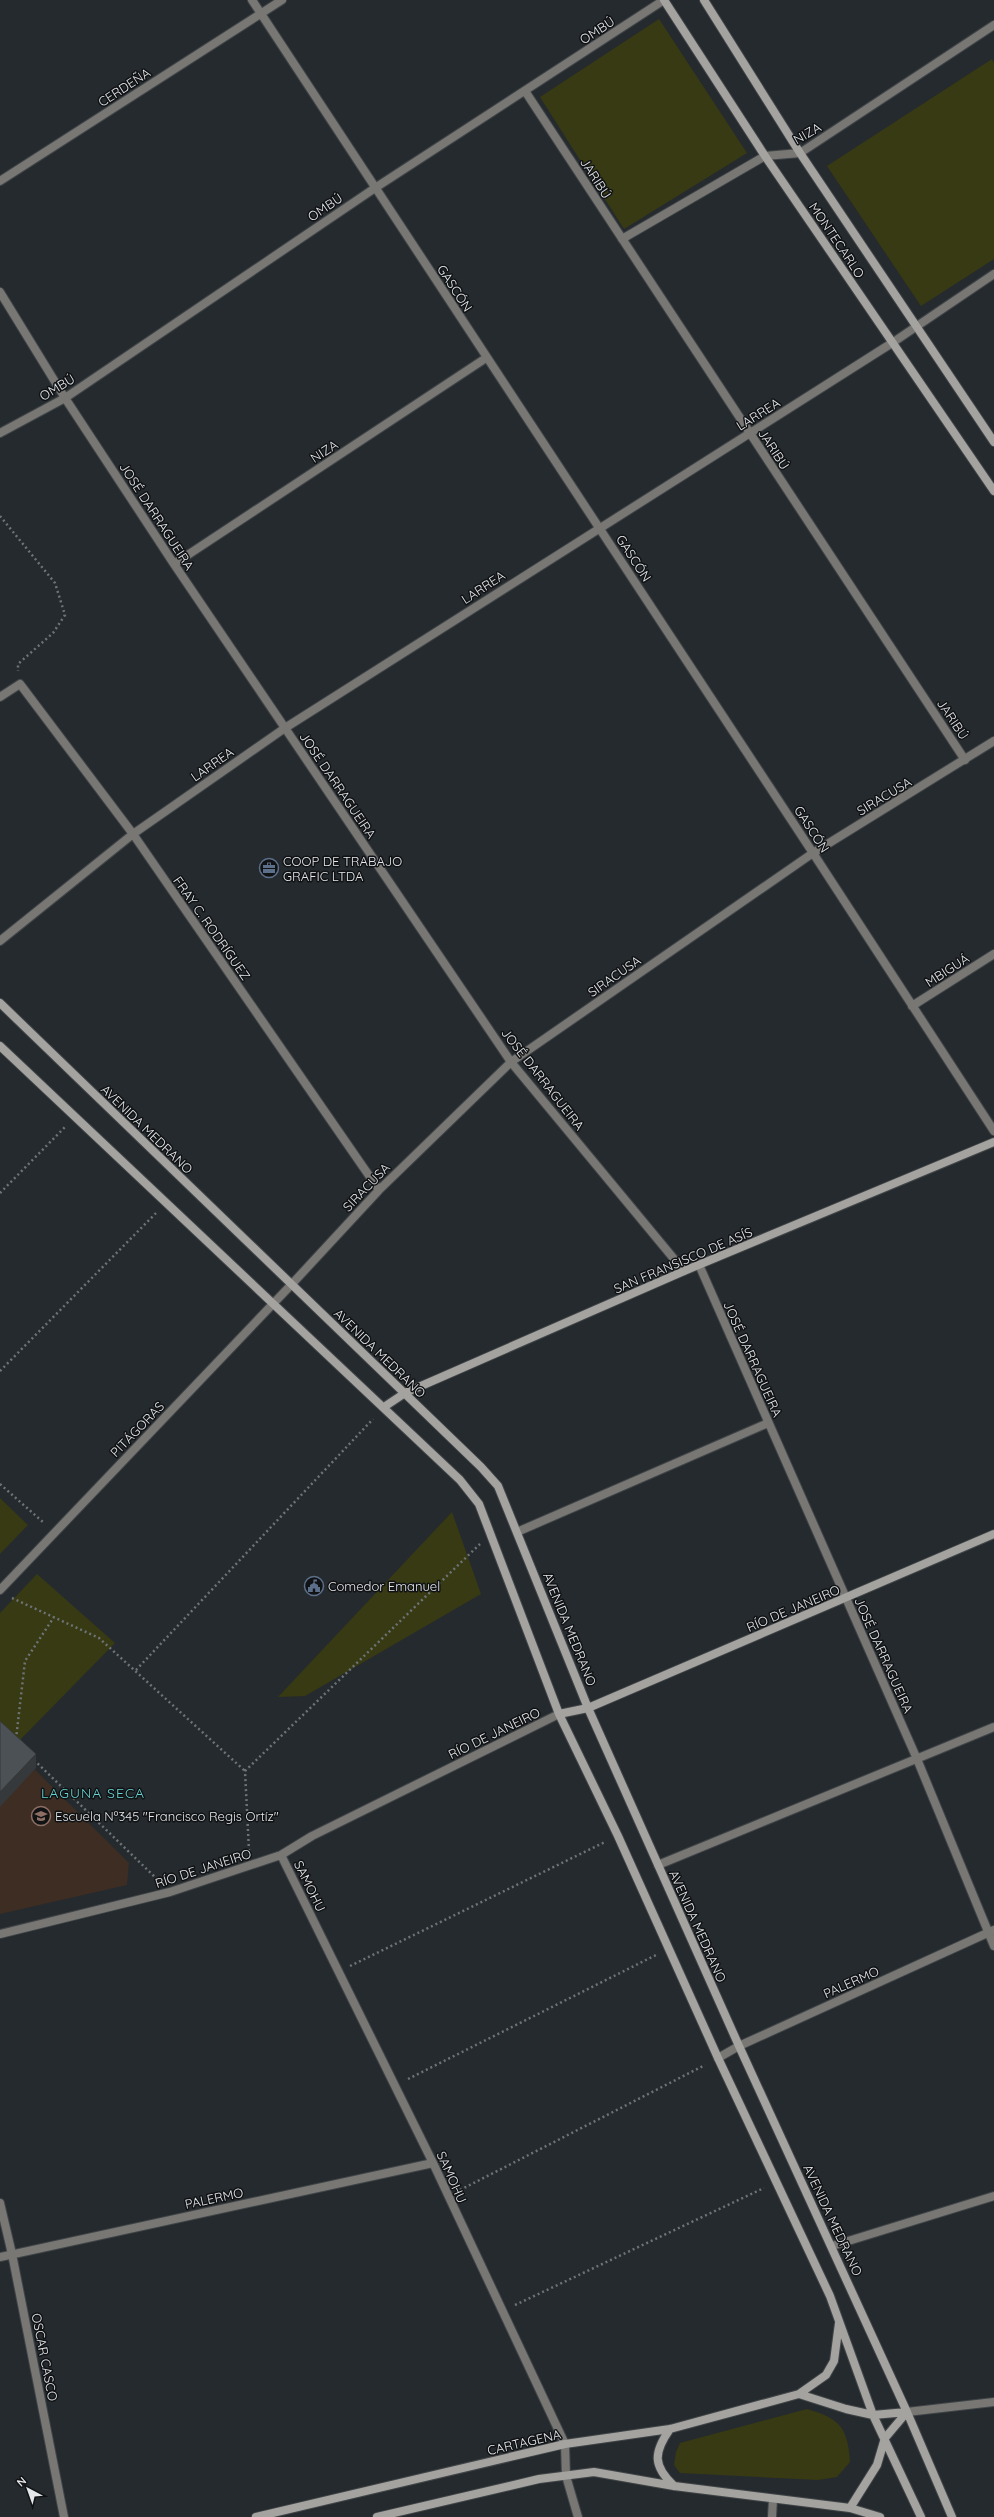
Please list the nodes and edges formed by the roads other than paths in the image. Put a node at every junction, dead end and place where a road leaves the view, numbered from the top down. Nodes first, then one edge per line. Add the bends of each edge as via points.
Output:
1 (252, 0) edge
2 (282, 0) edge
3 (664, 0) edge
4 (704, 0) edge
5 (260, 14) junction
6 (994, 25) edge
7 (525, 91) junction
8 (800, 153) junction
9 (765, 156) junction
10 (0, 181) edge
11 (375, 188) junction
12 (622, 239) junction
13 (994, 274) edge
14 (0, 292) edge
15 (917, 325) junction
16 (892, 343) junction
17 (486, 358) junction
18 (65, 398) junction
19 (0, 433) edge
20 (750, 434) junction
21 (994, 442) edge
22 (994, 491) edge
23 (599, 527) junction
24 (174, 564) junction
25 (0, 697) edge
26 (285, 728) junction
27 (994, 742) edge
28 (965, 760) junction
29 (133, 834) junction
30 (814, 853) junction
31 (0, 941) edge
32 (994, 954) edge
33 (0, 1003) edge
34 (912, 1006) junction
35 (0, 1046) edge
36 (511, 1062) junction
37 (994, 1131) edge
38 (994, 1142) edge
39 (379, 1190) junction
40 (700, 1266) junction
41 (684, 1272) junction
42 (291, 1285) junction
43 (274, 1303) junction
44 (405, 1393) junction
45 (384, 1407) junction
46 (768, 1422) junction
47 (517, 1532) junction
48 (994, 1534) edge
49 (3, 1593) edge
50 (846, 1598) junction
51 (588, 1708) junction
52 (559, 1714) junction
53 (994, 1727) edge
54 (917, 1759) junction
55 (281, 1855) junction
56 (658, 1865) junction
57 (991, 1932) edge
58 (0, 1934) edge
59 (994, 1946) edge
60 (739, 2046) junction
61 (718, 2058) junction
62 (433, 2163) junction
63 (994, 2196) edge
64 (0, 2202) edge
65 (832, 2246) junction
66 (12, 2254) junction
67 (0, 2257) edge
68 (839, 2317) junction
69 (799, 2394) junction
70 (994, 2402) edge
71 (907, 2412) junction
72 (873, 2415) junction
73 (670, 2429) junction
74 (886, 2438) junction
75 (565, 2444) junction
76 (566, 2476) junction
77 (674, 2486) junction
78 (772, 2499) junction
79 (850, 2508) junction
80 (64, 2517) edge
81 (256, 2517) edge
82 (377, 2517) edge
83 (578, 2517) edge
84 (772, 2517) edge
85 (880, 2517) edge
86 (921, 2517) edge
87 (952, 2517) edge

1 - 5 street, GASCÓN
2 - 5 street, CERDEÑA
3 - 7 street, OMBÚ
3 - 9 main road, MONTECARLO
4 - 8 main road, MONTECARLO
5 - 10 street, CERDEÑA
5 - 11 street, GASCÓN
6 - 8 street, NIZA
7 - 11 street, OMBÚ
7 - 12 street, JARIBÚ
8 - 9 street, NIZA
8 - 15 main road, MONTECARLO
9 - 12 street, NIZA
9 - 16 main road, MONTECARLO
11 - 17 street, GASCÓN
11 - 18 street, OMBÚ
12 - 20 street, JARIBÚ
13 - 15 street, LARREA
14 - 18 street, JOSÉ DARRAGUEIRA
15 - 16 street, LARREA
15 - 21 main road, MONTECARLO
16 - 20 street, LARREA
16 - 22 main road, MONTECARLO
17 - 23 street, GASCÓN
17 - 24 street, NIZA
18 - 19 street, OMBÚ
18 - 24 street, JOSÉ DARRAGUEIRA
20 - 23 street, LARREA
20 - 28 street, JARIBÚ
23 - 26 street, LARREA
23 - 30 street, GASCÓN
24 - 26 street, JOSÉ DARRAGUEIRA
25 - 29 street, FRAY C. RODRÍGUEZ via 20,684
26 - 29 street, LARREA
26 - 36 street, JOSÉ DARRAGUEIRA
27 - 28 street, SIRACUSA
28 - 30 street, SIRACUSA
29 - 31 street, LARREA
29 - 39 street, FRAY C. RODRÍGUEZ
30 - 34 street, GASCÓN
30 - 36 street, SIRACUSA
32 - 34 street, MBIGUÁ
33 - 42 main road, AVENIDA MEDRANO
34 - 37 street, GASCÓN
35 - 43 main road
36 - 39 street, SIRACUSA
36 - 41 street, JOSÉ DARRAGUEIRA
38 - 40 main road, SAN FRANSISCO DE ASÍS
39 - 42 street, SIRACUSA
40 - 41 main road, SAN FRANSISCO DE ASÍS
40 - 46 street, JOSÉ DARRAGUEIRA
41 - 44 main road, SAN FRANSISCO DE ASÍS
42 - 43 street, PITÁGORAS
42 - 44 main road, AVENIDA MEDRANO
43 - 45 main road
43 - 49 street, PITÁGORAS via 55,1532
44 - 45 main road, SAN FRANSISCO DE ASÍS
44 - 47 main road, AVENIDA MEDRANO via 498,1486
45 - 52 main road via 460,1480 479,1504
46 - 47 street
46 - 50 street, JOSÉ DARRAGUEIRA
47 - 51 main road, AVENIDA MEDRANO
48 - 50 main road, RÍO DE JANEIRO
50 - 51 main road, RÍO DE JANEIRO
50 - 54 street, JOSÉ DARRAGUEIRA
51 - 52 main road, RÍO DE JANEIRO
51 - 56 main road, AVENIDA MEDRANO
52 - 55 street, RÍO DE JANEIRO via 312,1836
52 - 61 main road via 618,1836
53 - 54 street
54 - 56 street
54 - 57 street, JOSÉ DARRAGUEIRA
55 - 58 street, RÍO DE JANEIRO via 170,1892
55 - 62 street, SAMOHU
56 - 60 main road, AVENIDA MEDRANO
57 - 59 street, JOSÉ DARRAGUEIRA
57 - 60 street, PALERMO
60 - 61 street, PALERMO
60 - 65 main road, AVENIDA MEDRANO
61 - 68 main road
62 - 66 street, PALERMO
62 - 75 street, SAMOHU
63 - 65 street
64 - 66 street, OSCAR CASCO
65 - 71 main road, AVENIDA MEDRANO
66 - 67 street, PALERMO
66 - 80 street, OSCAR CASCO
68 - 69 main road, CARTAGENA via 838,2347 834,2361 826,2375
68 - 72 main road
69 - 72 main road
69 - 73 main road, CARTAGENA
70 - 71 street
71 - 72 main road
71 - 74 main road
71 - 87 main road, AVENIDA MEDRANO
72 - 74 main road
73 - 75 main road, CARTAGENA
73 - 77 main road via 660,2444 658,2456 659,2468
74 - 79 main road via 877,2465
74 - 86 main road
75 - 76 street, SAMOHU
75 - 81 main road, CARTAGENA
76 - 77 main road via 594,2472
76 - 82 main road via 538,2479
76 - 83 street, SAMOHU
77 - 78 main road
78 - 79 main road
78 - 84 street
79 - 85 main road

